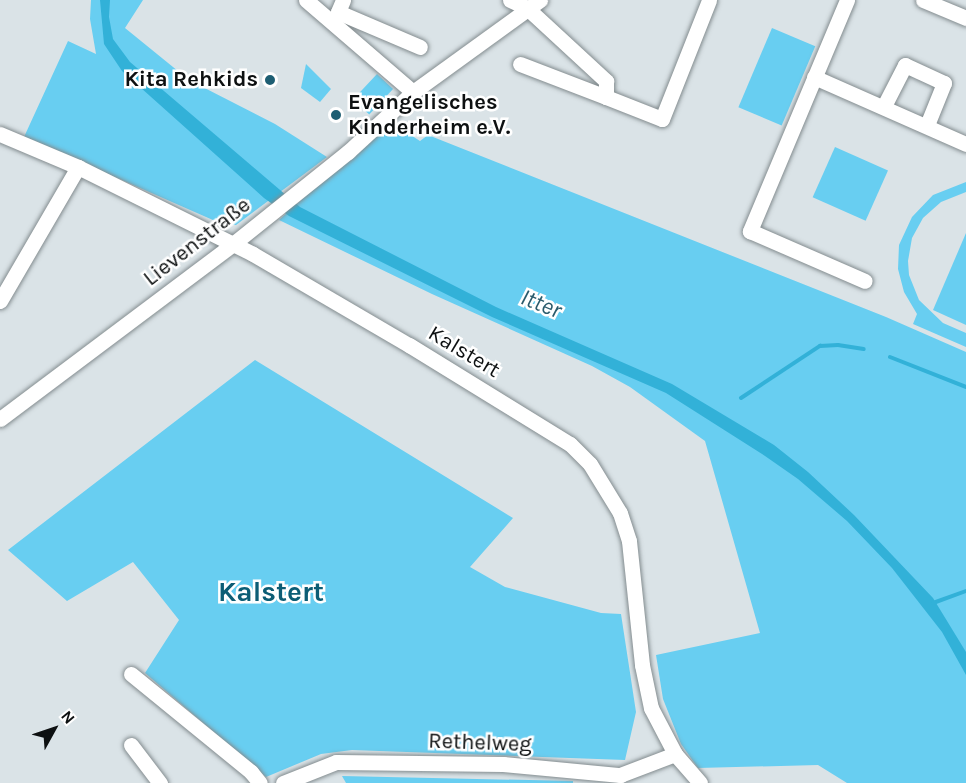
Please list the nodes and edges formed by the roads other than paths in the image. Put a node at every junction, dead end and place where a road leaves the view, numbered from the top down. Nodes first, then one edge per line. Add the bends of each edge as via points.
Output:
1 (306, 0) edge
2 (343, 0) edge
3 (510, 0) edge
4 (709, 0) edge
5 (847, 0) edge
6 (923, 0) edge
7 (534, 4) edge
8 (966, 18) edge
9 (420, 47) dead end
10 (520, 64) dead end
11 (814, 77) junction
12 (413, 92) junction
13 (606, 97) junction
14 (884, 106) junction
15 (927, 125) junction
16 (0, 134) edge
17 (966, 144) edge
18 (78, 167) junction
19 (233, 244) junction
20 (865, 281) dead end
21 (0, 301) edge
22 (0, 419) edge
23 (131, 674) dead end
24 (131, 745) dead end
25 (675, 754) junction
26 (622, 779) edge
27 (160, 783) edge
28 (260, 783) edge
29 (283, 783) edge
30 (700, 783) edge

1 - 12 street
2 - 9 street via 338,12
3 - 7 street
4 - 13 street via 663,119
5 - 11 street
6 - 8 street
7 - 12 street, Lievenstraße
7 - 13 street via 606,81
10 - 13 street
11 - 14 street
11 - 20 street via 750,231
12 - 19 street, Lievenstraße via 348,152
14 - 15 street
14 - 15 street via 905,65 944,82
15 - 17 street
16 - 18 street, Kalstert
18 - 19 street, Kalstert
18 - 21 street
19 - 22 street, Lievenstraße
19 - 25 street, Kalstert via 552,431 590,464 620,513 629,541 642,665 651,708
23 - 28 street
24 - 27 street
25 - 26 street, Rethelweg
25 - 30 street, Kalstert
26 - 29 street, Rethelweg via 503,764 336,762

